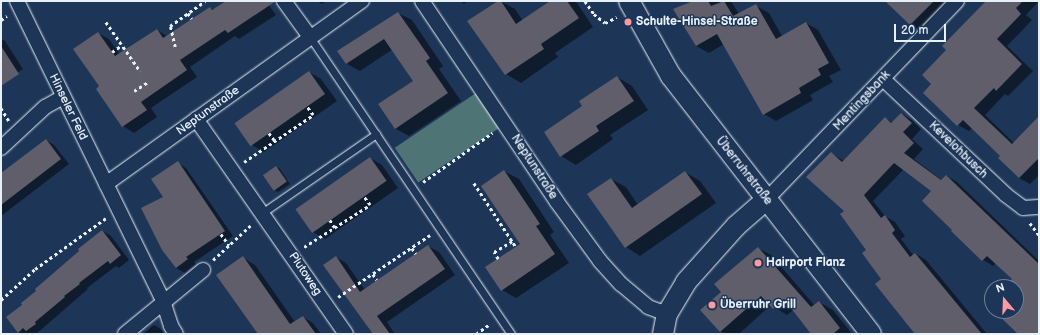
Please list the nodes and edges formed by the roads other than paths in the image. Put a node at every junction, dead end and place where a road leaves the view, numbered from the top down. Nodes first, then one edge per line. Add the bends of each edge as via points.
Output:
1 (17, 1) edge
2 (284, 1) edge
3 (362, 1) edge
4 (422, 1) edge
5 (957, 1) edge
6 (631, 5) edge
7 (310, 37) junction
8 (883, 79) junction
9 (64, 98) junction
10 (196, 119) junction
11 (376, 134) junction
12 (1, 148) edge
13 (106, 184) junction
14 (766, 200) junction
15 (1039, 207) edge
16 (262, 213) junction
17 (203, 270) road end
18 (163, 301) junction
19 (667, 314) junction
20 (125, 334) edge
21 (176, 334) edge
22 (346, 334) edge
23 (511, 334) edge
24 (663, 334) edge
25 (871, 334) edge

1 - 9 street, Hinseler Feld
2 - 7 street
3 - 7 street, Neptunstraße
4 - 19 street, Neptunstraße via 557,202 600,261 621,284 648,307
5 - 8 street, Mentingsbank
6 - 14 main road, Überruhrstraße via 671,76
7 - 10 street, Neptunstraße
7 - 11 lane
8 - 14 street, Mentingsbank
8 - 15 street, Kevelohbusch via 1006,196 1023,208
9 - 12 street via 45,107
9 - 13 street, Hinseler Feld
10 - 13 street, Neptunstraße
10 - 16 street, Plutoweg
11 - 16 lane
11 - 23 lane
13 - 18 street, Hinseler Feld
14 - 19 main road via 736,226 705,259 686,282
14 - 25 main road, Überruhrstraße
16 - 22 street, Plutoweg
17 - 18 street
18 - 20 street
18 - 21 street, Hinseler Feld
19 - 24 main road

